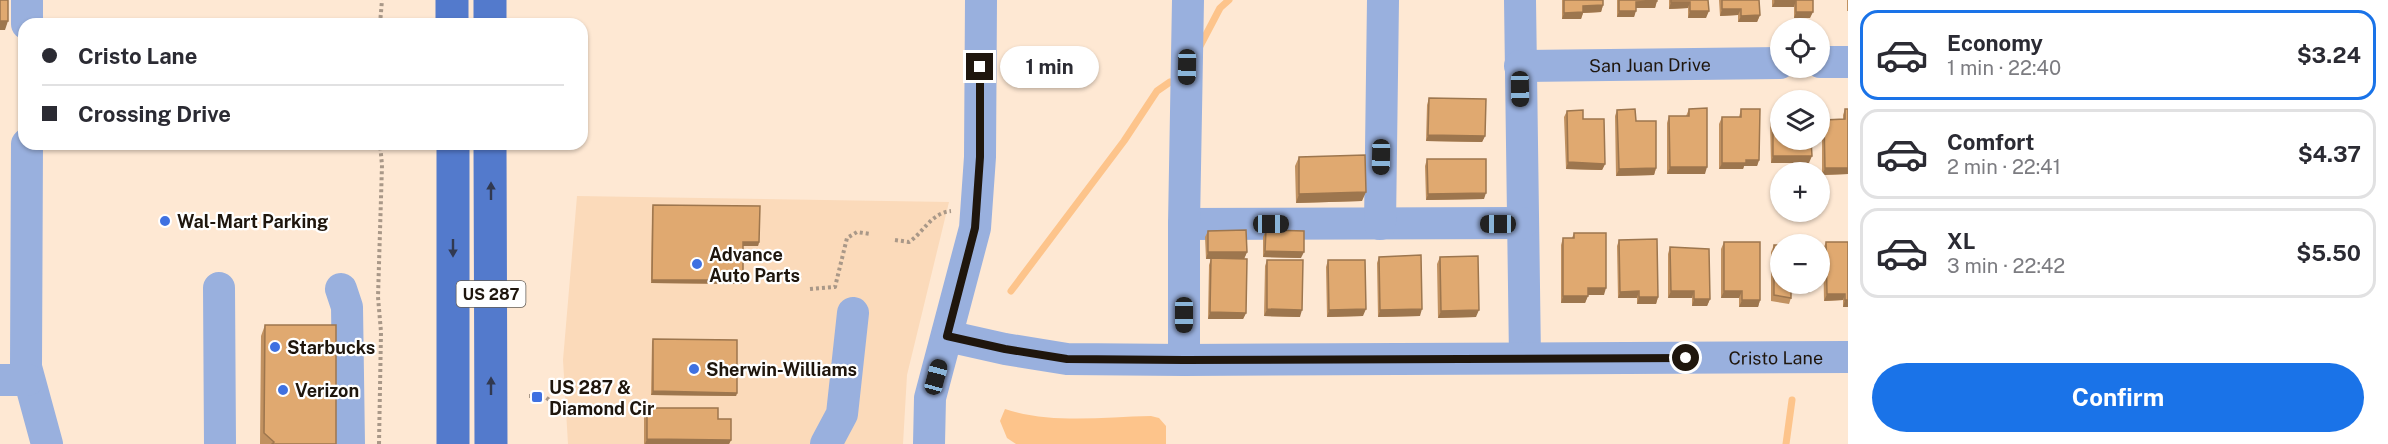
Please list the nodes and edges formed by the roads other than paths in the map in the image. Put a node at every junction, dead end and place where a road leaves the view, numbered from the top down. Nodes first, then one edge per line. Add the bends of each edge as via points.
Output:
1 (27, 0) edge
2 (452, 0) edge
3 (490, 0) edge
4 (981, 0) edge
5 (1188, 0) edge
6 (1383, 0) edge
7 (1520, 0) edge
8 (27, 18) edge
9 (452, 18) edge
10 (490, 18) edge
11 (1830, 62) edge
12 (1848, 62) edge
13 (1770, 63) edge
14 (1520, 66) junction
15 (27, 150) edge
16 (453, 150) edge
17 (490, 150) edge
18 (1522, 223) junction
19 (1184, 224) junction
20 (1380, 224) junction
21 (219, 288) dead end
22 (341, 289) dead end
23 (854, 313) dead end
24 (947, 336) junction
25 (1848, 357) edge
26 (1525, 358) junction
27 (1184, 360) junction
28 (14, 380) edge
29 (47, 444) edge
30 (220, 444) edge
31 (349, 444) edge
32 (453, 444) edge
33 (491, 444) edge
34 (826, 444) edge
35 (929, 444) edge

1 - 8 street
2 - 9 main road
3 - 10 main road
4 - 24 street via 980,157 975,228
5 - 19 street
6 - 20 street
7 - 14 street
11 - 12 street
13 - 14 street, San Juan Drive
14 - 18 street
15 - 28 street via 26,367
16 -> 32 main road, US 287
33 -> 17 main road, US 287
18 - 20 street
18 - 26 street
19 - 20 street
19 - 27 street
21 - 30 street
22 - 31 street via 347,307
23 - 34 street via 842,414
24 - 27 street via 1067,359
24 - 35 street via 930,398
25 - 26 street, Cristo Lane
26 - 27 street
28 - 29 street

